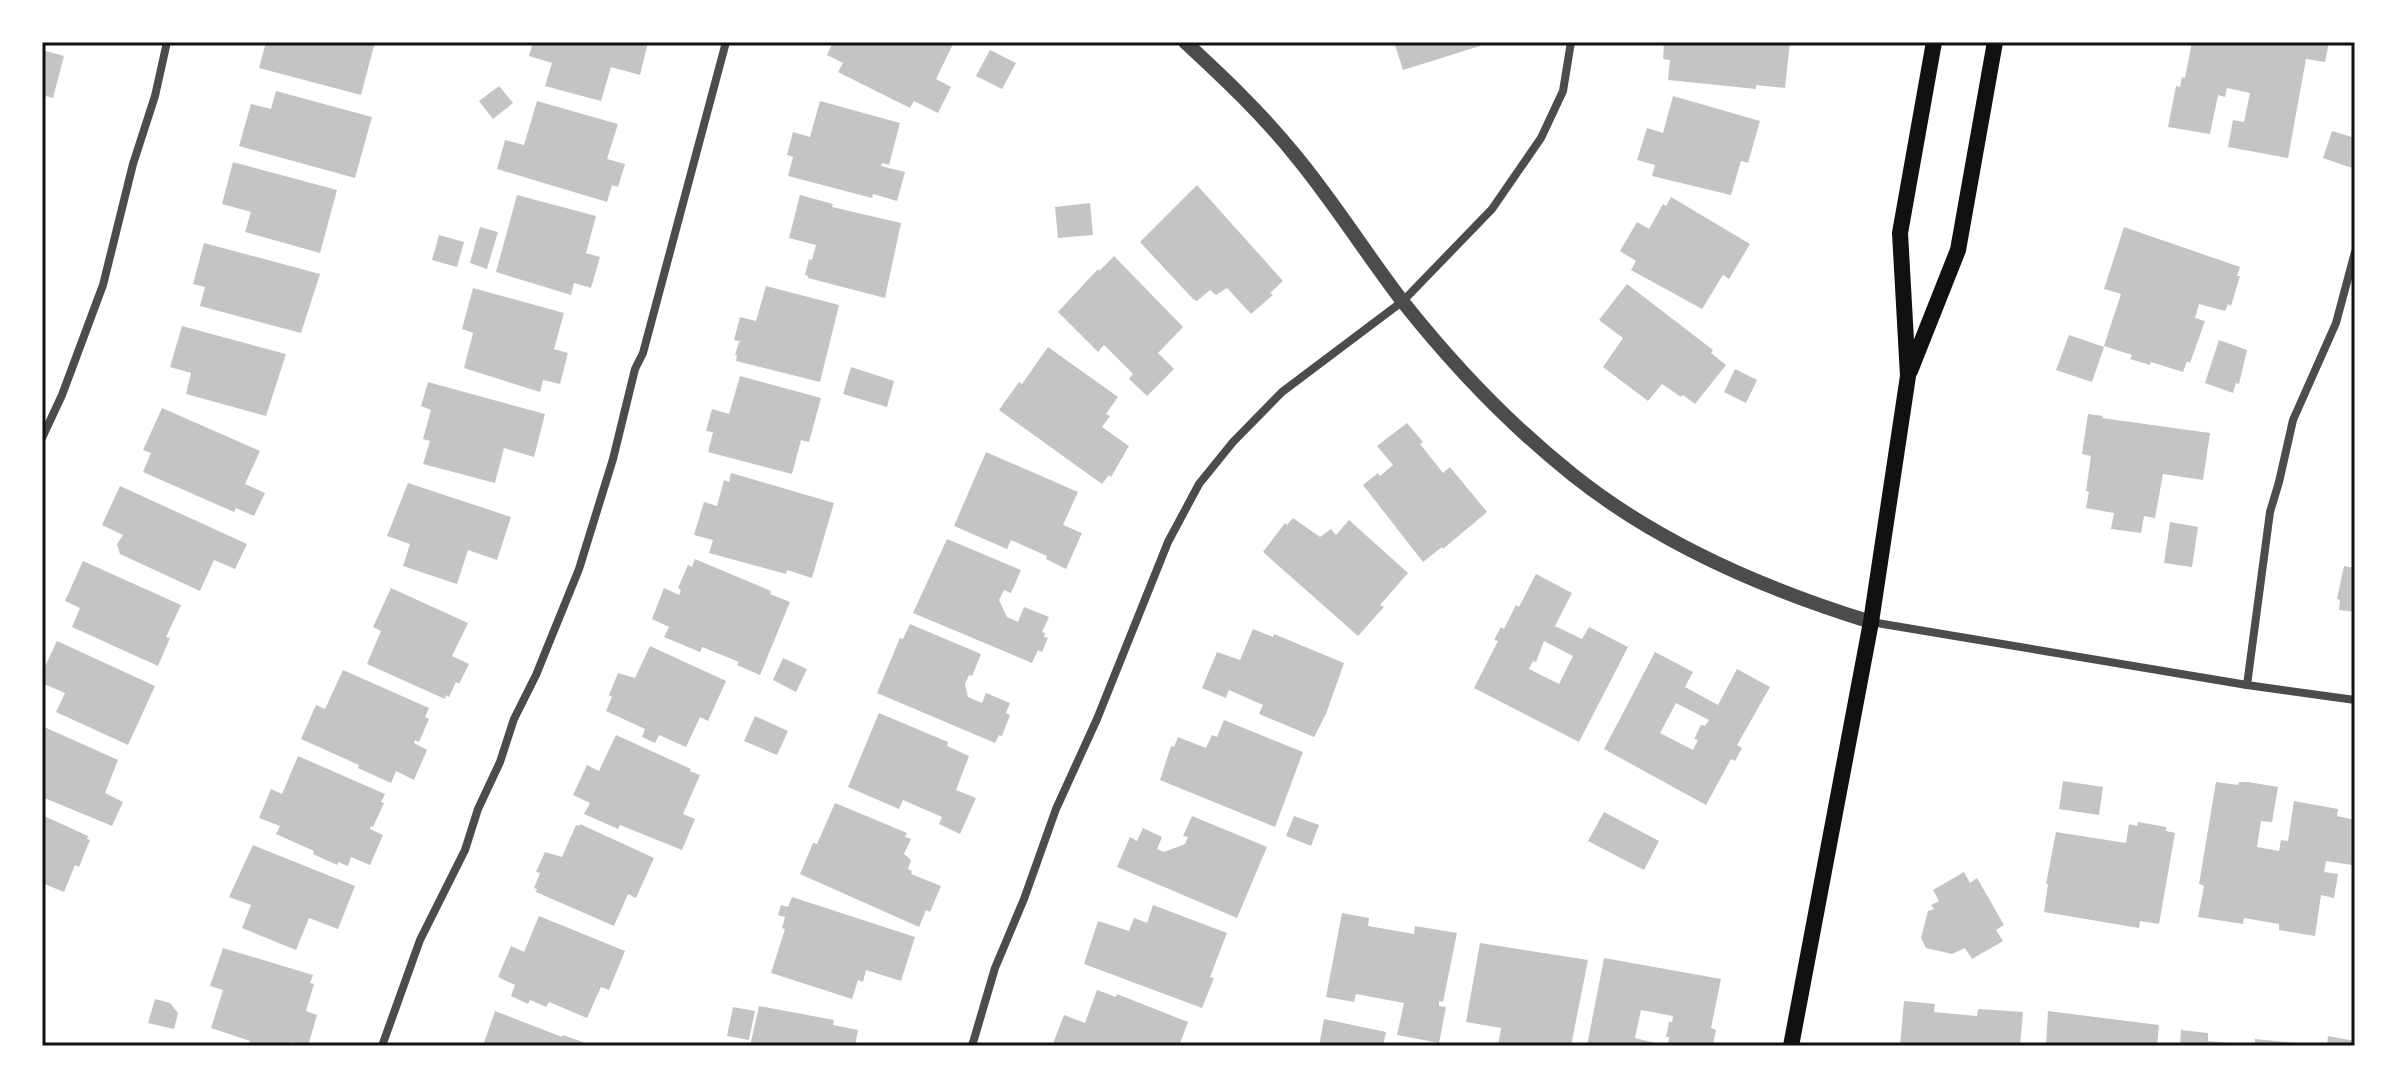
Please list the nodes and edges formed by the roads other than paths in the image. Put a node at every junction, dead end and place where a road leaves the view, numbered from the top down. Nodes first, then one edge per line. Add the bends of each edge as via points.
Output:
1 (167, 42) edge
2 (726, 42) edge
3 (1185, 42) edge
4 (1571, 42) edge
5 (1934, 42) edge
6 (1995, 42) edge
7 (2355, 252) edge
8 (1403, 301) junction
9 (1908, 376) junction
10 (42, 438) edge
11 (1871, 622) junction
12 (2247, 685) junction
13 (2355, 700) edge
14 (382, 1046) edge
15 (972, 1046) edge
16 (1791, 1046) edge

1 - 10 street via 103,285
2 - 14 street via 579,569 465,850 420,940
3 - 8 street via 1296,155
4 - 8 street via 1563,91 1541,138 1492,209
5 - 9 main road via 1900,233
6 - 9 main road via 1958,250
7 - 12 street via 2336,323 2293,420 2270,512
8 - 11 street via 1506,416 1574,476 1649,527 1719,564
8 - 15 street via 1282,392 1199,484 1168,542 1056,809 995,968
9 - 11 main road
11 - 12 street
11 - 16 main road
12 - 13 street

